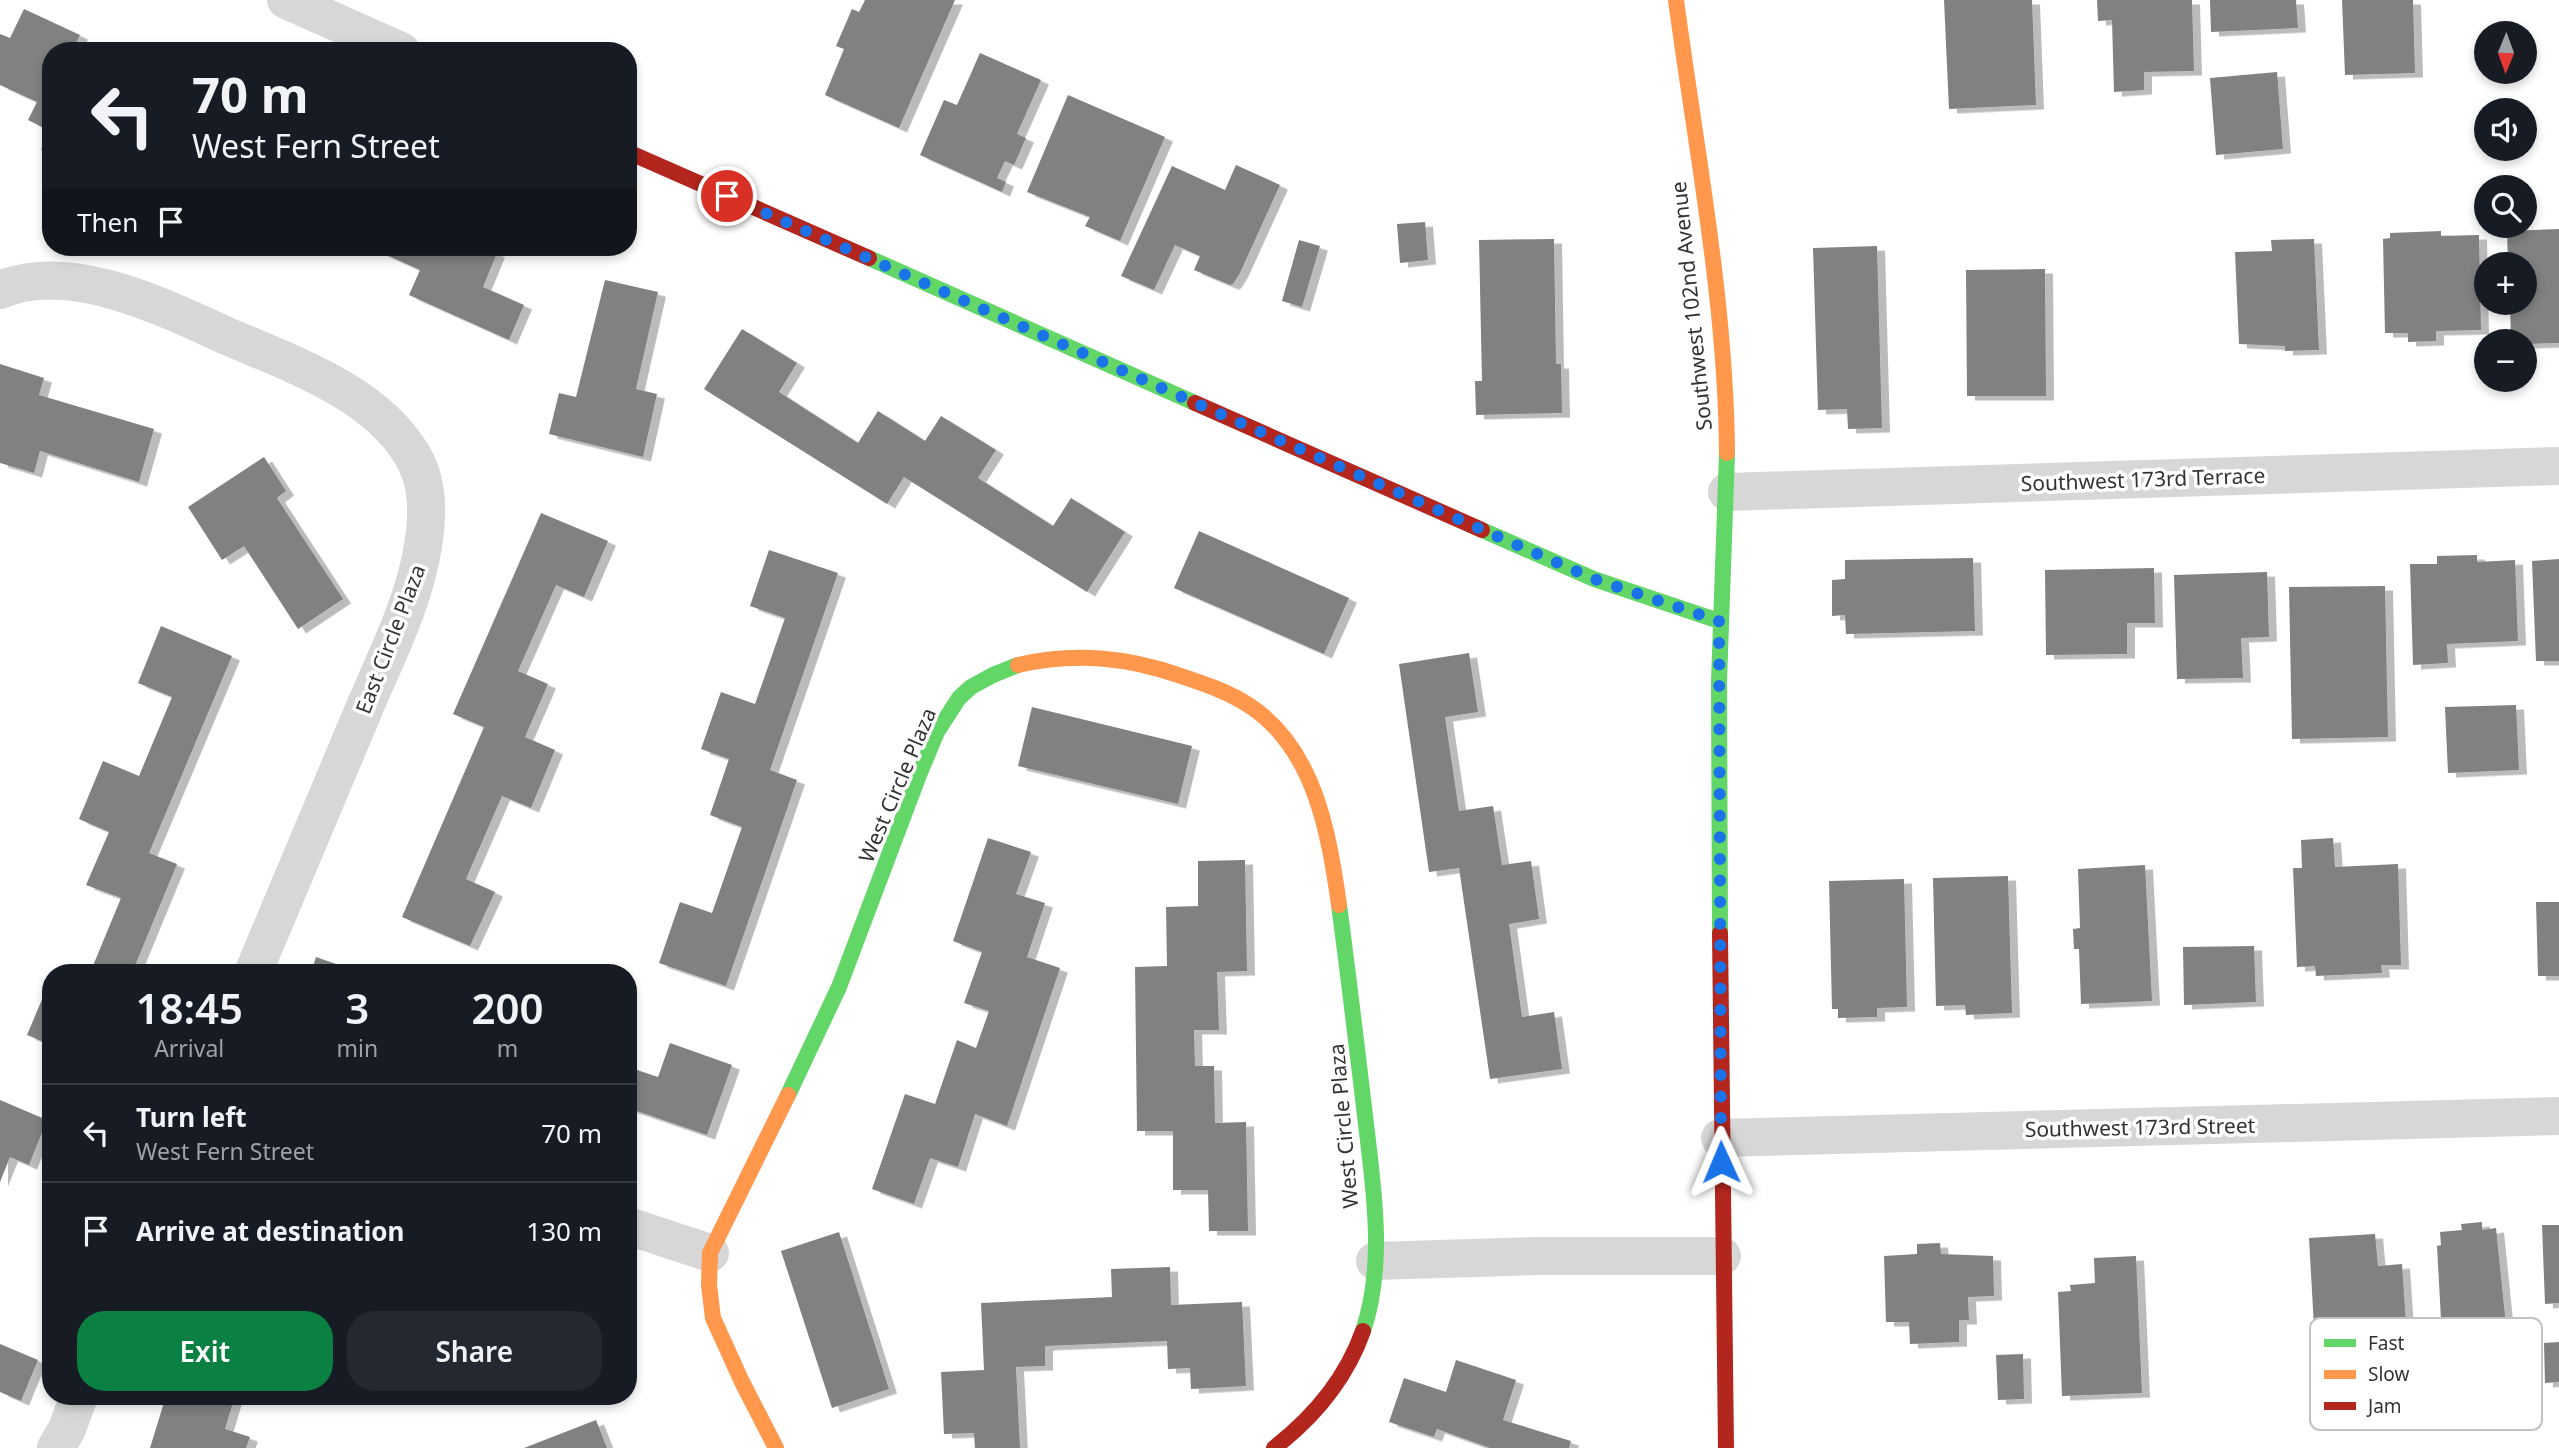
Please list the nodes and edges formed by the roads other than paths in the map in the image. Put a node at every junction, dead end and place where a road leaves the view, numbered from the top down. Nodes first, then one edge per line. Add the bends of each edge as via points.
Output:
1 (286, 0) edge
2 (1676, 0) edge
3 (381, 42) edge
4 (637, 156) edge
5 (0, 290) edge
6 (2559, 467) edge
7 (1727, 492) junction
8 (1719, 621) junction
9 (257, 964) edge
10 (2559, 1116) edge
11 (1720, 1138) junction
12 (637, 1229) edge
13 (710, 1253) junction
14 (1722, 1256) junction
15 (1374, 1261) junction
16 (76, 1405) edge
17 (56, 1448) edge
18 (776, 1448) edge
19 (1274, 1448) edge
20 (1726, 1448) edge

1 - 3 street
2 - 7 street, Southwest 102nd Avenue via 1725,393
4 - 8 street via 1594,579
5 - 9 street, East Circle Plaza via 43,279 85,284 153,303 350,395 400,437 422,476 426,505 423,546 405,610
6 - 7 street, Southwest 173rd Terrace
7 - 8 street, Southwest 102nd Avenue
8 - 11 street, Southwest 102nd Avenue
10 - 11 street, Southwest 173rd Street
11 - 14 street, Southwest 102nd Avenue
12 - 13 street
13 - 15 street, West Circle Plaza via 830,1010 921,770 954,705 970,687 1033,661 1100,657 1129,659 1226,693 1280,731 1299,757 1330,844 1340,906 1370,1163
13 - 18 street, West Circle Plaza via 713,1318
14 - 15 street
14 - 20 street, Southwest 102nd Avenue
15 - 19 street, West Circle Plaza via 1366,1320 1353,1356 1329,1395
16 - 17 street

